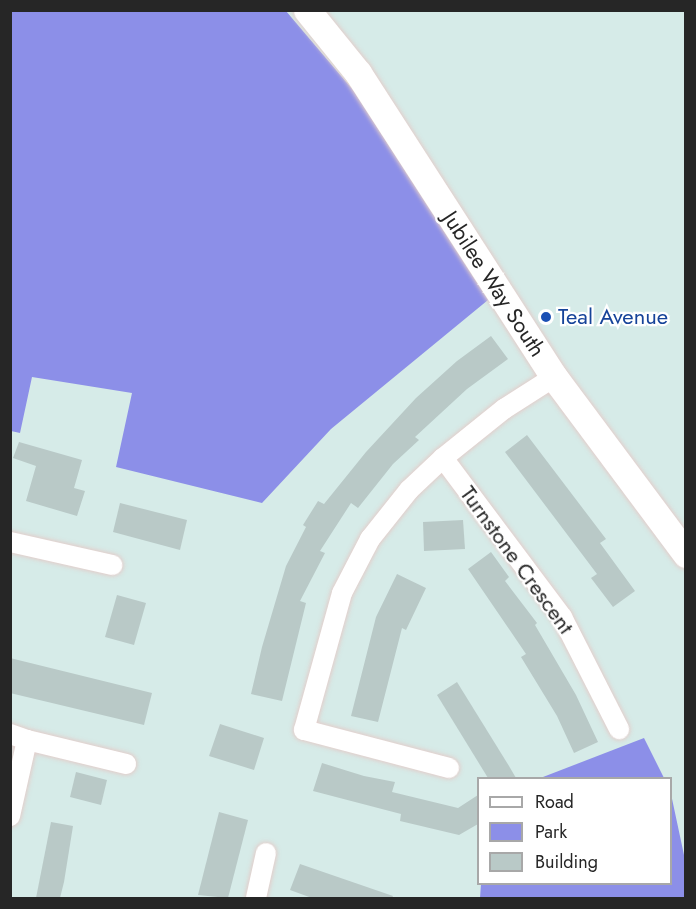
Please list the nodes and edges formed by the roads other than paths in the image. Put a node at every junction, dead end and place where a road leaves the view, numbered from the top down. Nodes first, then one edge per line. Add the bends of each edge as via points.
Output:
1 (307, 10) edge
2 (554, 377) junction
3 (443, 458) junction
4 (10, 542) edge
5 (686, 554) edge
6 (112, 565) dead end
7 (619, 729) dead end
8 (19, 737) edge
9 (126, 764) dead end
10 (449, 768) dead end
11 (10, 816) edge
12 (266, 853) dead end
13 (256, 898) edge

1 - 2 street, Jubilee Way South via 358,73
2 - 3 street via 504,409
2 - 5 street, Jubilee Way South
3 - 7 street, Turnstone Crescent via 562,617
3 - 10 street via 409,490 370,539 342,593 304,730
4 - 6 street
8 - 9 street
8 - 11 street
12 - 13 street

